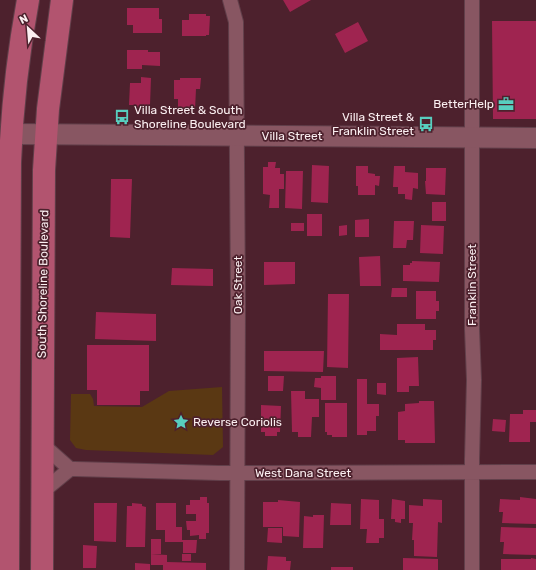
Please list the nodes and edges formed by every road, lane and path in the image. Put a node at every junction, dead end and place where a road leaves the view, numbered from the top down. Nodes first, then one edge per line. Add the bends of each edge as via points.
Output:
1 (28, 0) edge
2 (62, 0) edge
3 (230, 0) edge
4 (472, 0) edge
5 (5, 134) edge
6 (46, 135) junction
7 (236, 136) junction
8 (472, 137) junction
9 (536, 138) edge
10 (42, 445) junction
11 (4, 452) edge
12 (70, 469) junction
13 (472, 472) junction
14 (536, 472) edge
15 (237, 473) junction
16 (4, 489) edge
17 (42, 492) junction
18 (8, 570) edge
19 (42, 570) edge
20 (237, 570) edge
21 (472, 570) edge

1 - 5 main road
2 - 6 main road, South Shoreline Boulevard
3 - 7 street, Oak Street via 236,22
4 - 8 street, Franklin Street
5 - 6 main road, Villa Street
5 - 11 main road
6 - 7 main road, Villa Street
6 - 10 main road, South Shoreline Boulevard
7 - 8 main road, Villa Street
7 - 15 street, Oak Street
8 - 9 main road, Villa Street
8 - 13 street, Franklin Street
10 - 12 street
10 - 17 main road, South Shoreline Boulevard
11 - 16 main road
12 - 15 street, West Dana Street
12 - 17 street
13 - 14 street, West Dana Street
13 - 15 street, West Dana Street
13 - 21 street, Franklin Street
15 - 20 street, Oak Street
16 - 18 main road
17 - 19 main road, South Shoreline Boulevard

